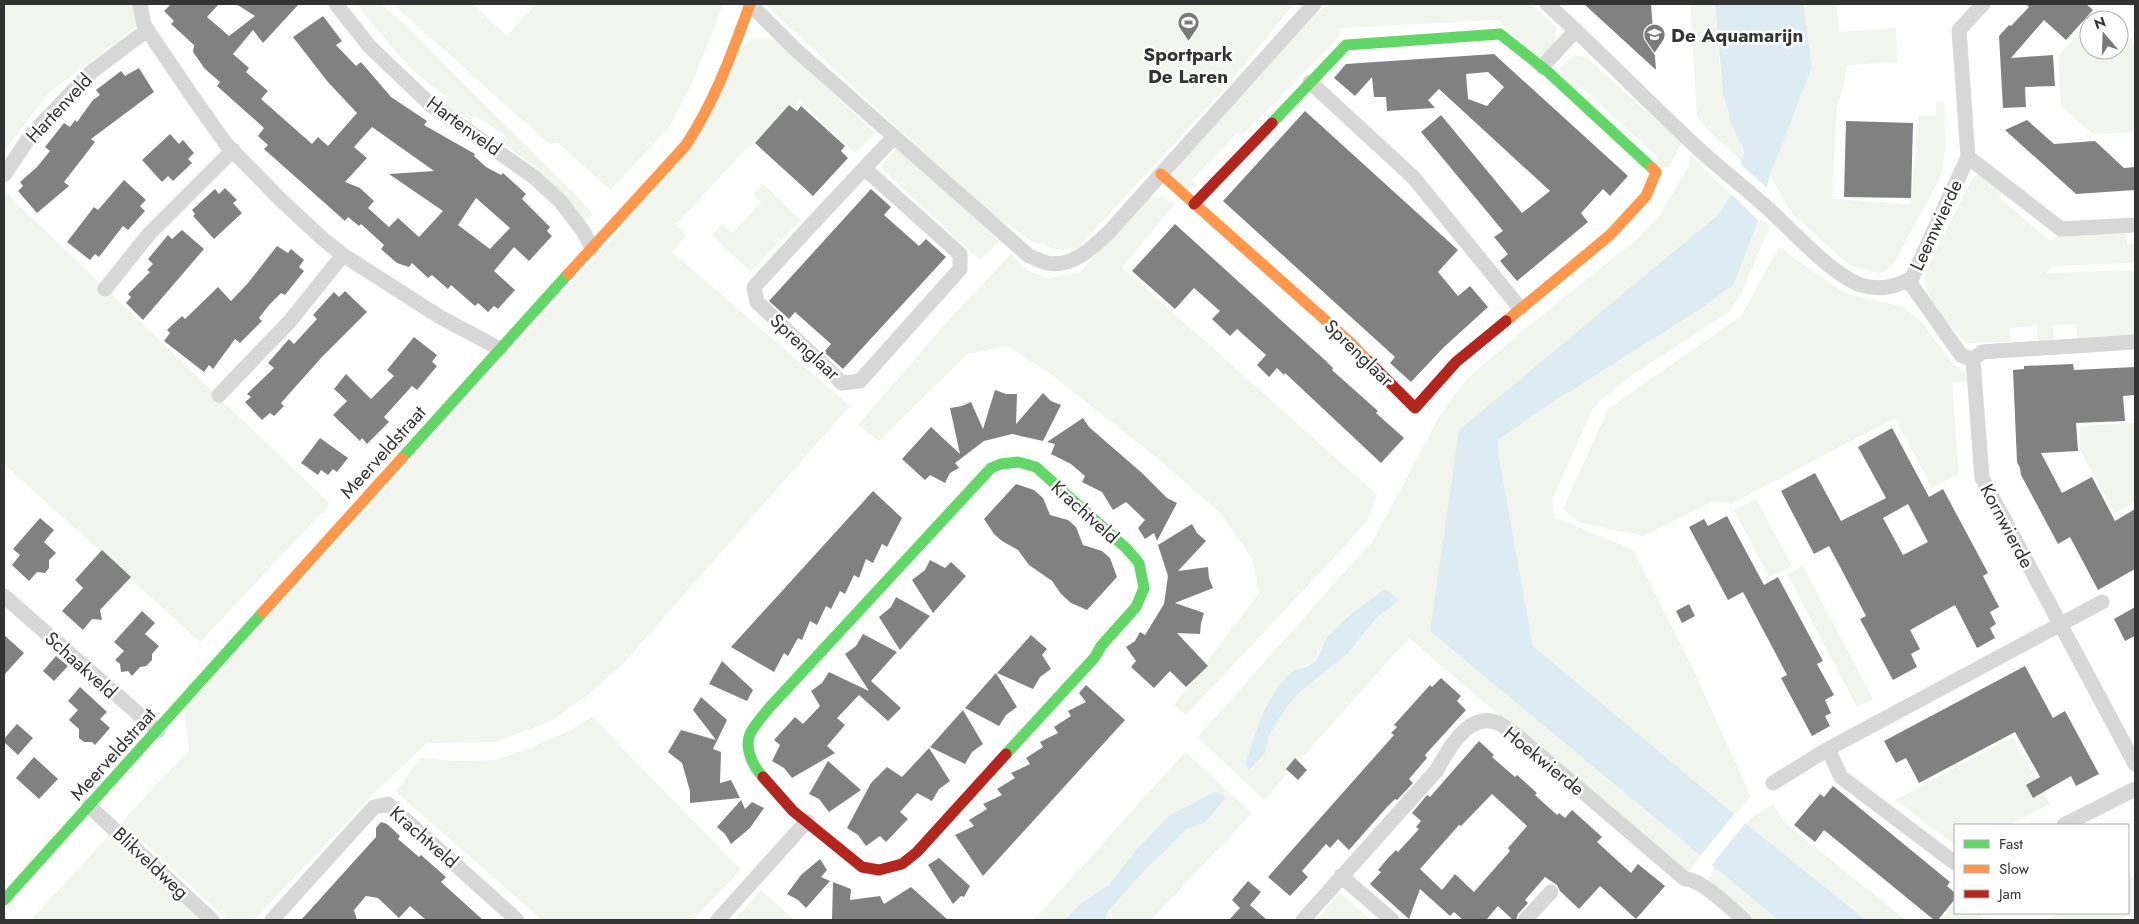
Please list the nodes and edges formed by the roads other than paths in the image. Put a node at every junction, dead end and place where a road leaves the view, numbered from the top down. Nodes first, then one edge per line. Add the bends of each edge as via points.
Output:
1 (140, 4) edge
2 (336, 4) edge
3 (750, 4) edge
4 (1314, 4) edge
5 (1548, 4) edge
6 (1983, 4) edge
7 (147, 30) junction
8 (1576, 30) junction
9 (1542, 67) junction
10 (1310, 82) junction
11 (894, 136) junction
12 (233, 150) junction
13 (1968, 157) junction
14 (864, 168) junction
15 (1161, 174) junction
16 (4, 175) edge
17 (1194, 204) junction
18 (2135, 224) edge
19 (592, 248) junction
20 (343, 255) junction
21 (1908, 280) junction
22 (105, 289) dead end
23 (1520, 308) junction
24 (2135, 342) edge
25 (500, 349) junction
26 (1973, 360) junction
27 (219, 395) dead end
28 (4, 598) edge
29 (2102, 602) dead end
30 (2061, 625) junction
31 (158, 731) junction
32 (1828, 749) junction
33 (2135, 764) edge
34 (1773, 783) dead end
35 (2135, 789) edge
36 (89, 806) junction
37 (807, 821) junction
38 (2066, 824) edge
39 (1954, 863) edge
40 (1341, 876) junction
41 (1551, 892) dead end
42 (4, 900) edge
43 (212, 920) edge
44 (272, 920) edge
45 (517, 920) edge
46 (718, 920) edge
47 (1302, 920) edge
48 (1392, 920) edge
49 (1525, 920) edge
50 (1744, 920) edge

1 - 7 street
2 - 19 street, Hartenveld via 370,47 431,105 534,177 561,202
3 - 11 street via 795,49
3 - 19 street, Meerveldstraat via 725,72 696,132
4 - 15 street
5 - 8 street
6 - 13 street, Leemwierde via 1959,30
7 - 12 street
7 - 16 street, Hartenveld via 90,73 31,135
8 - 9 street
8 - 21 street, Leemwierde via 1691,142 1834,268 1859,284 1872,288 1898,286
9 - 10 street, Sprenglaar via 1500,34 1346,45
9 - 23 street, Sprenglaar via 1656,172 1646,196 1610,234
10 - 17 street, Sprenglaar
10 - 23 street via 1414,177
11 - 14 street, Sprenglaar
11 - 15 street via 1029,256 1048,264 1085,254
12 - 20 street
12 - 22 street via 149,234
13 - 18 street, Leemwierde via 2061,229
13 - 21 street, Leemwierde via 1918,266
14 - 14 street, Sprenglaar via 960,254 960,269 860,381 842,382 757,302 754,287
15 - 17 street, Sprenglaar
17 - 23 street, Sprenglaar via 1350,342 1415,408 1456,362
19 - 25 street, Meerveldstraat
20 - 25 street via 440,318
20 - 27 street via 290,321
21 - 26 street via 1962,354
24 - 26 street via 1982,352
25 - 31 street, Meerveldstraat
26 - 30 street, Kornwierde via 1982,478
28 - 31 street, Schaakveld
29 - 30 street
30 - 32 street
30 - 33 street, Kornwierde
31 - 36 street, Meerveldstraat
32 - 34 street
32 - 39 street via 1841,777
35 - 38 street
36 - 42 street, Meerveldstraat
36 - 43 street, Blikveldweg
37 - 37 street, Krachtveld via 757,770 748,753 750,734 769,708 991,468 1018,462 1036,467 1140,563 1144,588 1136,607 917,852 902,864 879,870 862,867
37 - 46 street
40 - 47 street, Hoekwierde
40 - 48 street
40 - 50 street, Hoekwierde via 1437,770 1446,752 1471,725 1497,723 1515,734 1685,879 1710,891
41 - 49 street
44 - 45 street, Krachtveld via 374,807 388,804

